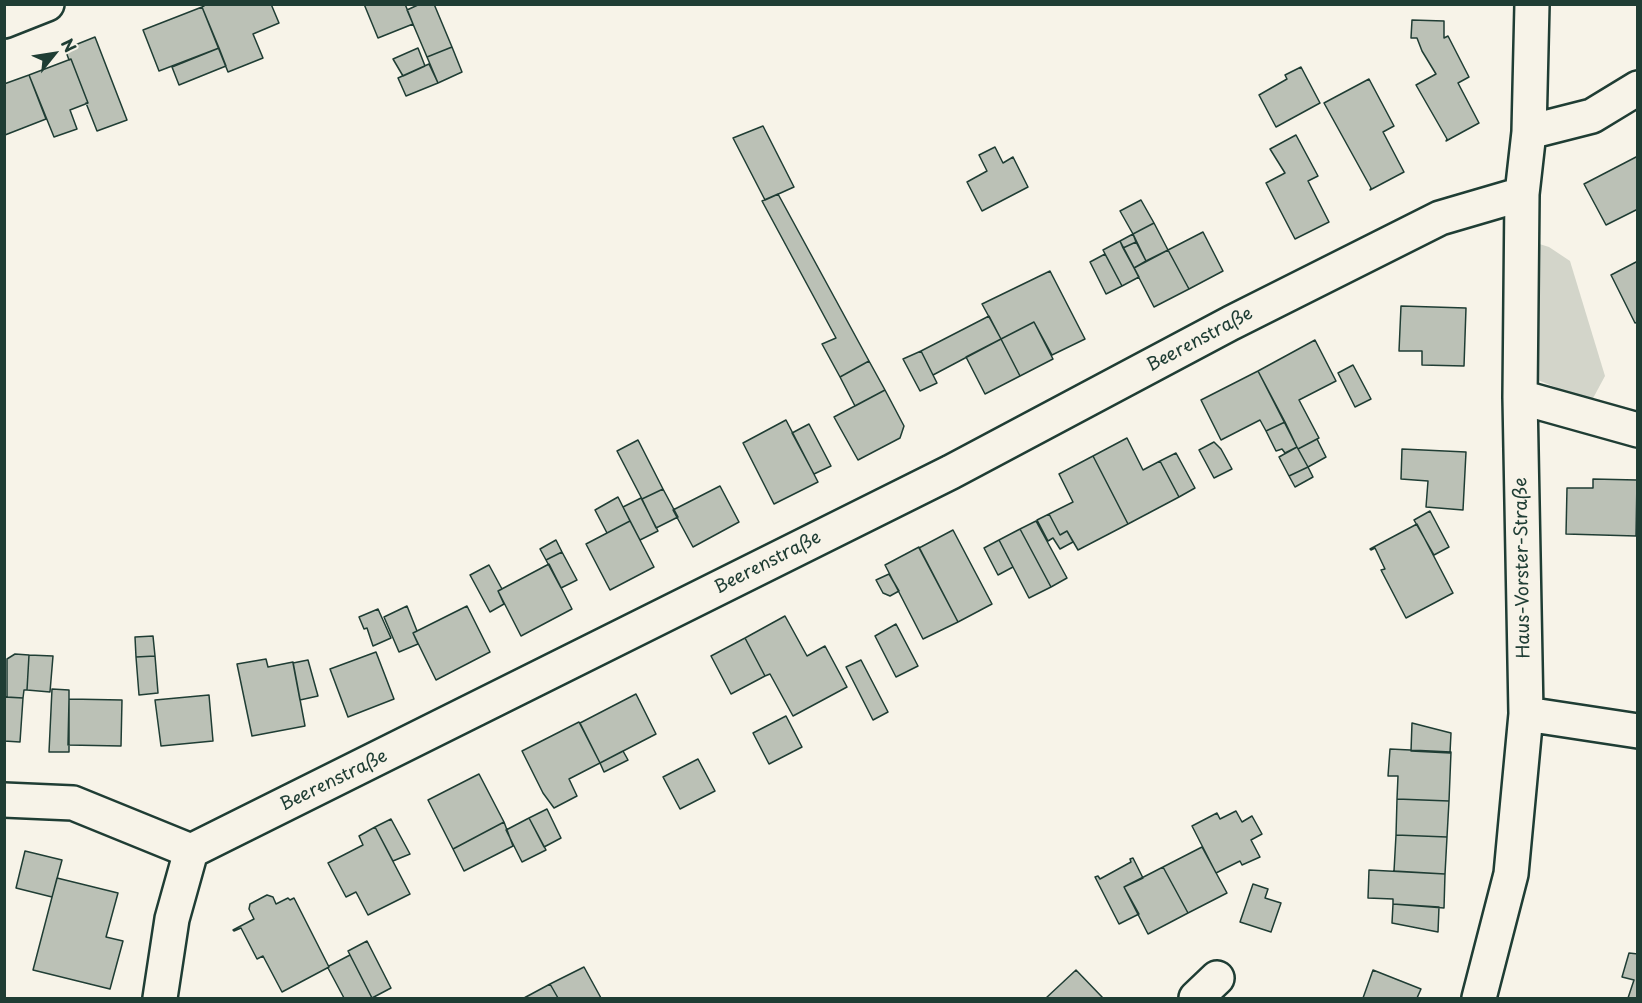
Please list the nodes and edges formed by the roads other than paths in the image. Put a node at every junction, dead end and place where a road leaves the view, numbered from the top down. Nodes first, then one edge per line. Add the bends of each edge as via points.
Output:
1 (47, 4) edge
2 (1532, 4) edge
3 (4, 21) edge
4 (1638, 88) edge
5 (1529, 132) junction
6 (1522, 194) junction
7 (1520, 397) junction
8 (1638, 430) edge
9 (1526, 714) junction
10 (1638, 731) edge
11 (4, 800) edge
12 (191, 851) junction
13 (160, 999) edge
14 (1479, 999) edge

1 - 3 street
2 - 5 street, Haus-Vorster-Straße
4 - 5 street via 1592,116
5 - 6 street, Haus-Vorster-Straße
6 - 7 street, Haus-Vorster-Straße
6 - 12 street, Beerenstraße via 1440,218 1231,323 951,472
7 - 8 street
7 - 9 street, Haus-Vorster-Straße
9 - 10 street
9 - 14 street, Haus-Vorster-Straße via 1511,874
11 - 12 street via 73,803
12 - 13 street via 172,919

